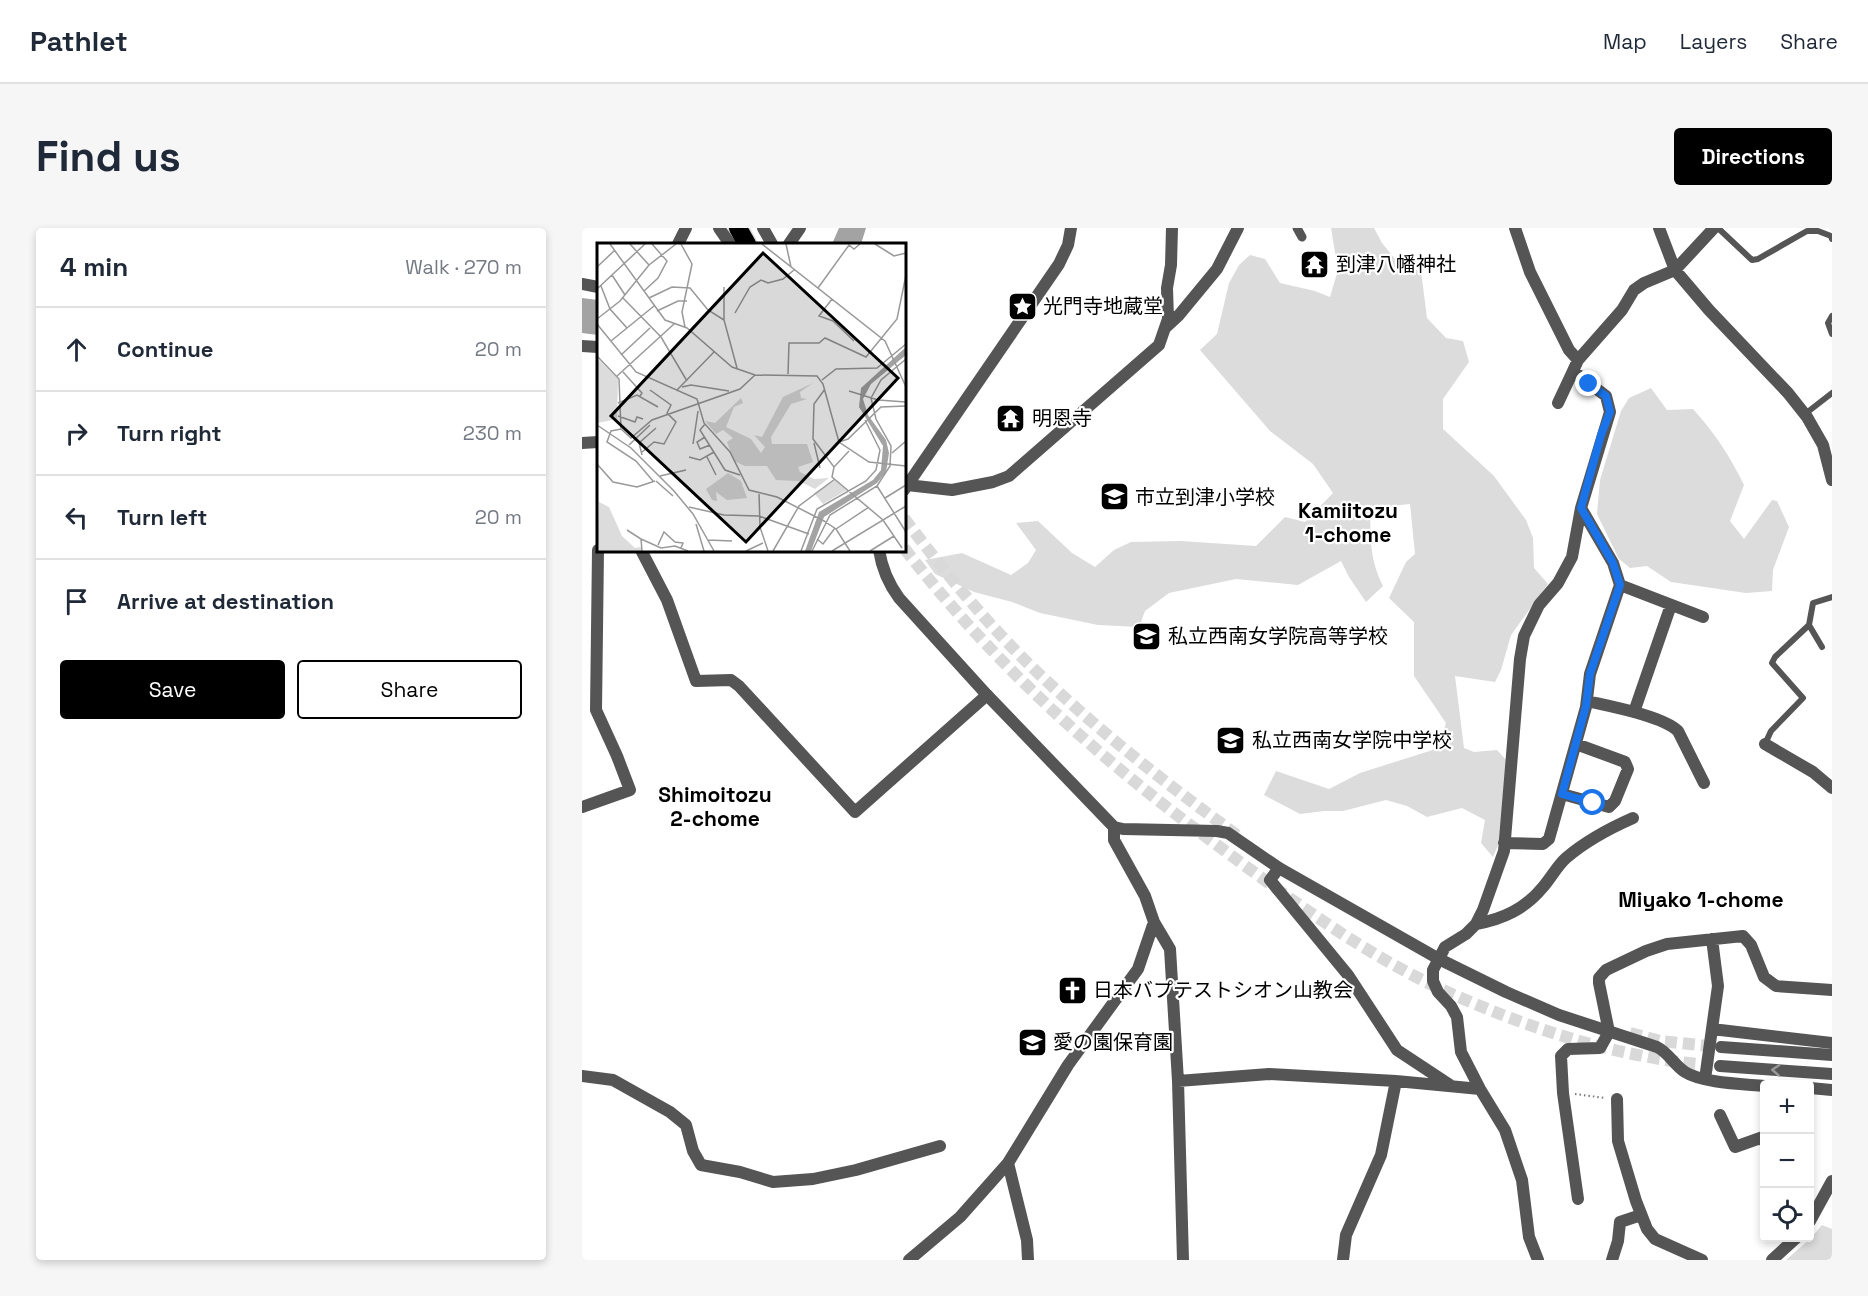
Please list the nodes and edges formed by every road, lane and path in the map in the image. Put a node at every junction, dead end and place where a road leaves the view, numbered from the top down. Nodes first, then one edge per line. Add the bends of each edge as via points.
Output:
1 (686, 228) edge
2 (719, 228) edge
3 (738, 228) edge
4 (800, 228) edge
5 (1071, 228) edge
6 (1172, 228) edge
7 (1238, 228) edge
8 (1515, 228) edge
9 (1659, 228) edge
10 (1714, 229) edge
11 (759, 232) edge
12 (1832, 239) edge
13 (678, 243) edge
14 (729, 243) edge
15 (746, 243) edge
16 (771, 243) edge
17 (790, 243) edge
18 (1675, 270) junction
19 (582, 284) edge
20 (597, 287) edge
21 (1832, 316) edge
22 (1165, 329) junction
23 (1832, 334) edge
24 (582, 346) edge
25 (597, 347) edge
26 (1575, 366) junction
27 (1832, 393) edge
28 (1558, 403) dead end
29 (1805, 414) junction
30 (597, 442) edge
31 (582, 443) edge
32 (1832, 480) edge
33 (906, 488) edge
34 (1581, 508) junction
35 (598, 552) edge
36 (642, 552) edge
37 (879, 552) edge
38 (1620, 585) junction
39 (1832, 597) edge
40 (1671, 605) junction
41 (1703, 617) dead end
42 (1809, 625) junction
43 (1822, 647) dead end
44 (987, 695) junction
45 (1587, 701) junction
46 (1634, 712) junction
47 (1576, 744) junction
48 (1765, 744) joint
49 (1704, 783) dead end
50 (1832, 788) edge
51 (1562, 794) junction
52 (582, 807) edge
53 (1633, 818) dead end
54 (1114, 827) junction
55 (1504, 843) junction
56 (1279, 868) junction
57 (1154, 922) junction
58 (1476, 924) junction
59 (1712, 939) junction
60 (1439, 959) junction
61 (1832, 990) edge
62 (1712, 1029) junction
63 (1609, 1032) junction
64 (1832, 1043) edge
65 (1721, 1047) tunnel mouth
66 (1832, 1055) edge
67 (1720, 1066) tunnel mouth
68 (1832, 1074) edge
69 (582, 1076) edge
70 (1705, 1079) junction
71 (1178, 1081) junction
72 (1396, 1081) junction
73 (1452, 1086) junction
74 (1760, 1086) edge
75 (1814, 1088) edge
76 (1480, 1089) junction
77 (1832, 1090) edge
78 (1563, 1093) junction
79 (1617, 1099) joint
80 (1720, 1115) dead end
81 (1760, 1138) edge
82 (940, 1146) dead end
83 (1008, 1163) junction
84 (1832, 1181) edge
85 (1578, 1199) dead end
86 (1814, 1212) edge
87 (1641, 1215) junction
88 (1792, 1242) edge
89 (909, 1260) edge
90 (1028, 1260) edge
91 (1183, 1260) edge
92 (1343, 1260) edge
93 (1538, 1260) edge
94 (1612, 1260) edge
95 (1702, 1260) edge
96 (1772, 1260) edge

1 - 13 street
2 - 14 street
3 - 15 highway
4 - 17 street
5 - 33 street via 1059,264
6 - 22 street
7 - 22 street via 1217,269
8 - 26 street via 1530,272
9 - 18 street
10 - 12 lane via 1752,260 1807,231 1818,231
10 - 18 street
11 - 16 street
18 - 26 street via 1634,290
18 - 29 street
19 - 20 street
21 - 23 lane via 1828,323
22 - 33 street via 1159,345 1009,476 952,490
24 - 25 street
26 - 28 street
26 - 34 street via 1606,396 1610,412
27 - 29 lane
29 - 32 street via 1822,445
30 - 31 street
34 - 38 street via 1613,563
34 - 55 street via 1572,557 1558,583 1539,605 1524,636
35 - 52 street via 596,710 630,790
36 - 44 street via 667,600 696,681 731,680 739,686 855,812
37 - 44 street via 882,568 899,598
38 - 40 street
38 - 45 street via 1590,674
39 - 42 lane via 1813,603
40 - 41 street
40 - 46 street
42 - 43 lane
42 - 48 lane via 1772,663 1803,698 1771,731
44 - 54 street
45 - 46 street
45 - 47 street
46 - 49 street via 1678,731
47 - 51 street
47 - 51 street via 1625,762 1628,769 1609,807
48 - 50 street
51 - 55 street via 1549,839 1543,844
53 - 58 street via 1597,834 1564,860 1541,890 1512,914
54 - 56 street via 1228,832
54 - 57 street via 1114,840 1145,896
55 - 58 street
56 - 60 street
56 - 73 street via 1270,880 1348,975 1397,1050
57 - 71 street via 1170,949
57 - 83 street via 1138,969 1068,1065
58 - 60 street via 1445,947
59 - 61 street via 1743,936 1764,977 1776,986
59 - 62 street via 1718,986
59 - 63 street via 1667,944 1606,970 1599,983
60 - 63 street via 1548,1010
60 - 76 street via 1433,981 1457,1017 1461,1053
62 - 64 street
62 - 70 street
63 - 70 street via 1657,1047 1684,1071
63 - 78 street via 1600,1048 1568,1049 1561,1056
65 - 66 street
68 -> 67 street
69 - 82 street via 613,1080 670,1112 686,1125 701,1165 773,1182 856,1170
70 - 74 street
71 - 72 street via 1269,1074
71 - 91 street
72 - 73 street
72 - 92 street via 1381,1155 1346,1235
73 - 76 street
75 - 77 street
76 - 93 street via 1505,1130 1522,1180 1529,1237
78 - 79 path
78 - 85 street
79 - 87 street via 1618,1141
80 - 81 street via 1735,1147
83 - 89 street via 960,1216
83 - 90 street via 1027,1240
84 - 86 street
87 - 94 street via 1620,1222
87 - 95 street via 1655,1239
88 - 96 street

